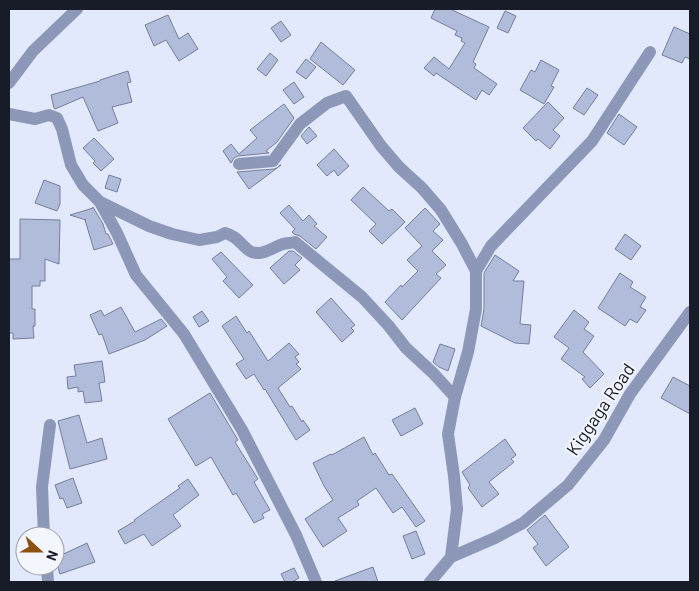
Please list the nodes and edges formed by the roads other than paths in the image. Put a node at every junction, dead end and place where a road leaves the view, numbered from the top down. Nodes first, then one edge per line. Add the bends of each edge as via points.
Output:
1 (77, 9) edge
2 (650, 52) dead end
3 (9, 83) edge
4 (9, 114) edge
5 (239, 164) dead end
6 (100, 202) junction
7 (476, 271) junction
8 (690, 312) edge
9 (454, 397) junction
10 (50, 425) dead end
11 (44, 526) edge
12 (451, 558) junction
13 (316, 582) edge
14 (430, 582) edge

1 - 3 street via 33,51
2 - 7 street via 592,141 490,246
4 - 6 street via 36,119 48,115 57,118 71,165 83,185
5 - 7 street via 273,161 300,124 327,103 346,96 381,146 441,210
6 - 9 street via 172,234 199,240 225,232 254,253 260,254 284,243 295,242 362,297
6 - 13 street via 136,275 184,334 242,430 296,535
7 - 9 street via 476,309 468,352
8 - 12 street, Kiggaga Road via 630,394 604,440 568,485 523,523
9 - 12 street via 448,434 457,509
10 - 11 street via 42,487
12 - 14 street, Kiggaga Road

